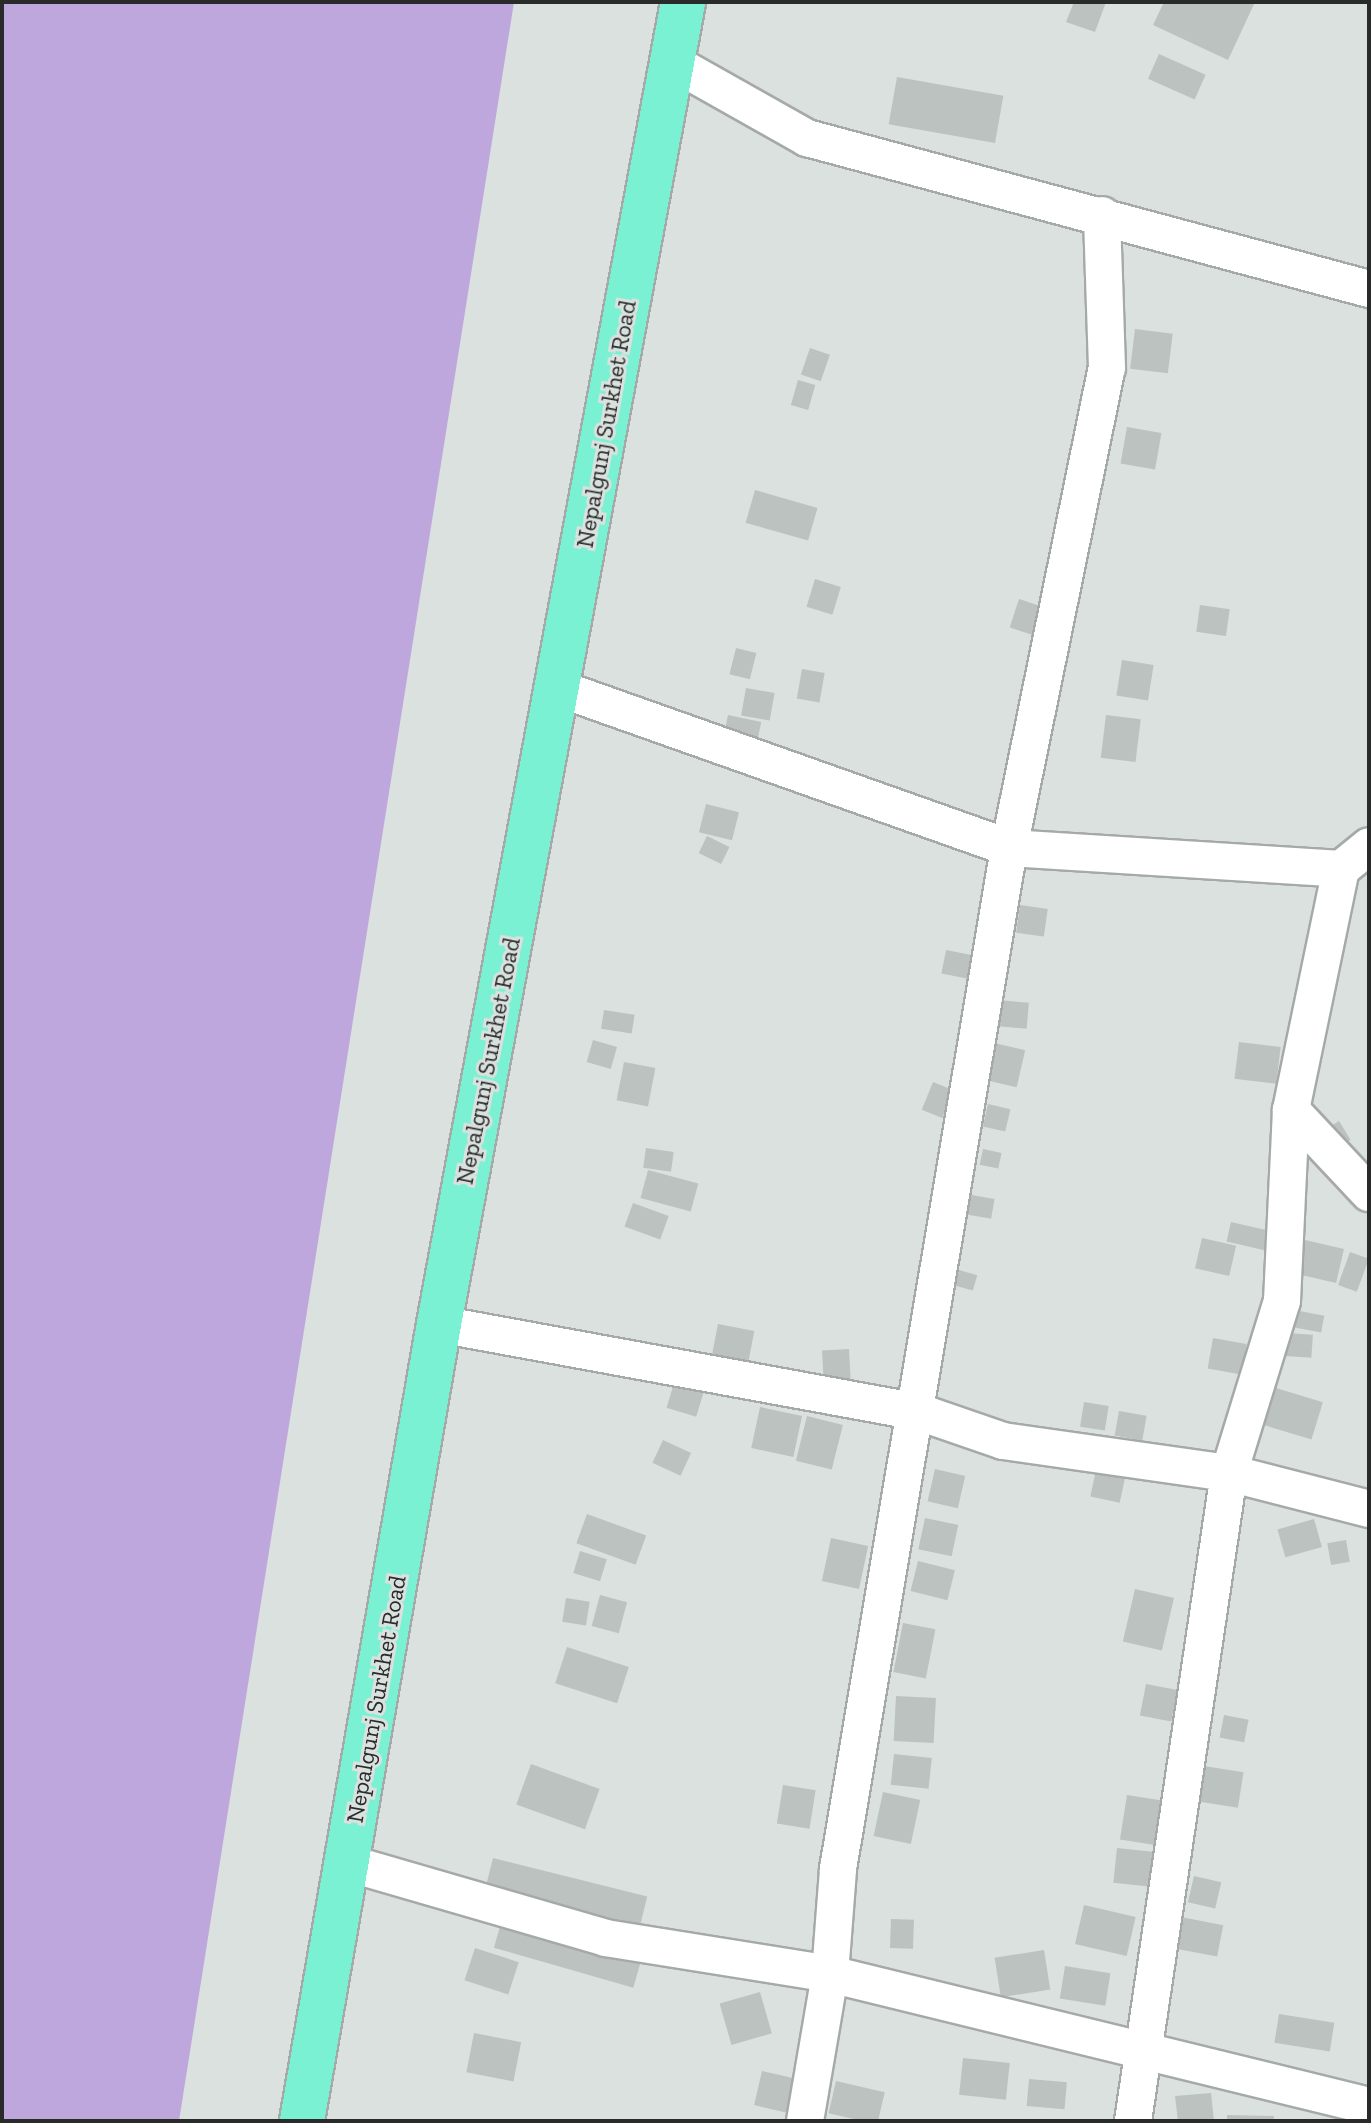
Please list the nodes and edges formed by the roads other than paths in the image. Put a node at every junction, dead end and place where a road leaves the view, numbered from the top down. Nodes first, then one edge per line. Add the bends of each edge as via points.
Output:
1 (683, 2) edge
2 (672, 62) junction
3 (1102, 215) junction
4 (1367, 281) edge
5 (558, 688) junction
6 (1369, 846) edge
7 (1009, 848) junction
8 (1341, 869) junction
9 (1291, 1110) junction
10 (1369, 1193) edge
11 (439, 1324) junction
12 (919, 1412) junction
13 (1229, 1473) junction
14 (1369, 1509) edge
15 (348, 1863) junction
16 (830, 1974) junction
17 (1147, 2049) junction
18 (1369, 2106) edge
19 (302, 2121) edge
20 (805, 2121) edge
21 (1133, 2121) edge

1 - 2 main road, Nepalgunj Surkhet Road
2 - 3 street via 807,138
2 - 5 main road, Nepalgunj Surkhet Road
3 - 4 street
3 - 7 street via 1107,368
5 - 7 street
5 - 11 main road, Nepalgunj Surkhet Road
6 - 8 street
7 - 8 street
7 - 12 street
8 - 9 street
9 - 10 street
9 - 13 street via 1282,1301
11 - 12 street
11 - 15 main road, Nepalgunj Surkhet Road
12 - 13 street via 1003,1441
12 - 16 street via 838,1869
13 - 14 street
13 - 17 street
15 - 16 street via 606,1938
15 - 19 main road, Nepalgunj Surkhet Road
16 - 17 street
16 - 20 street
17 - 18 street
17 - 21 street

